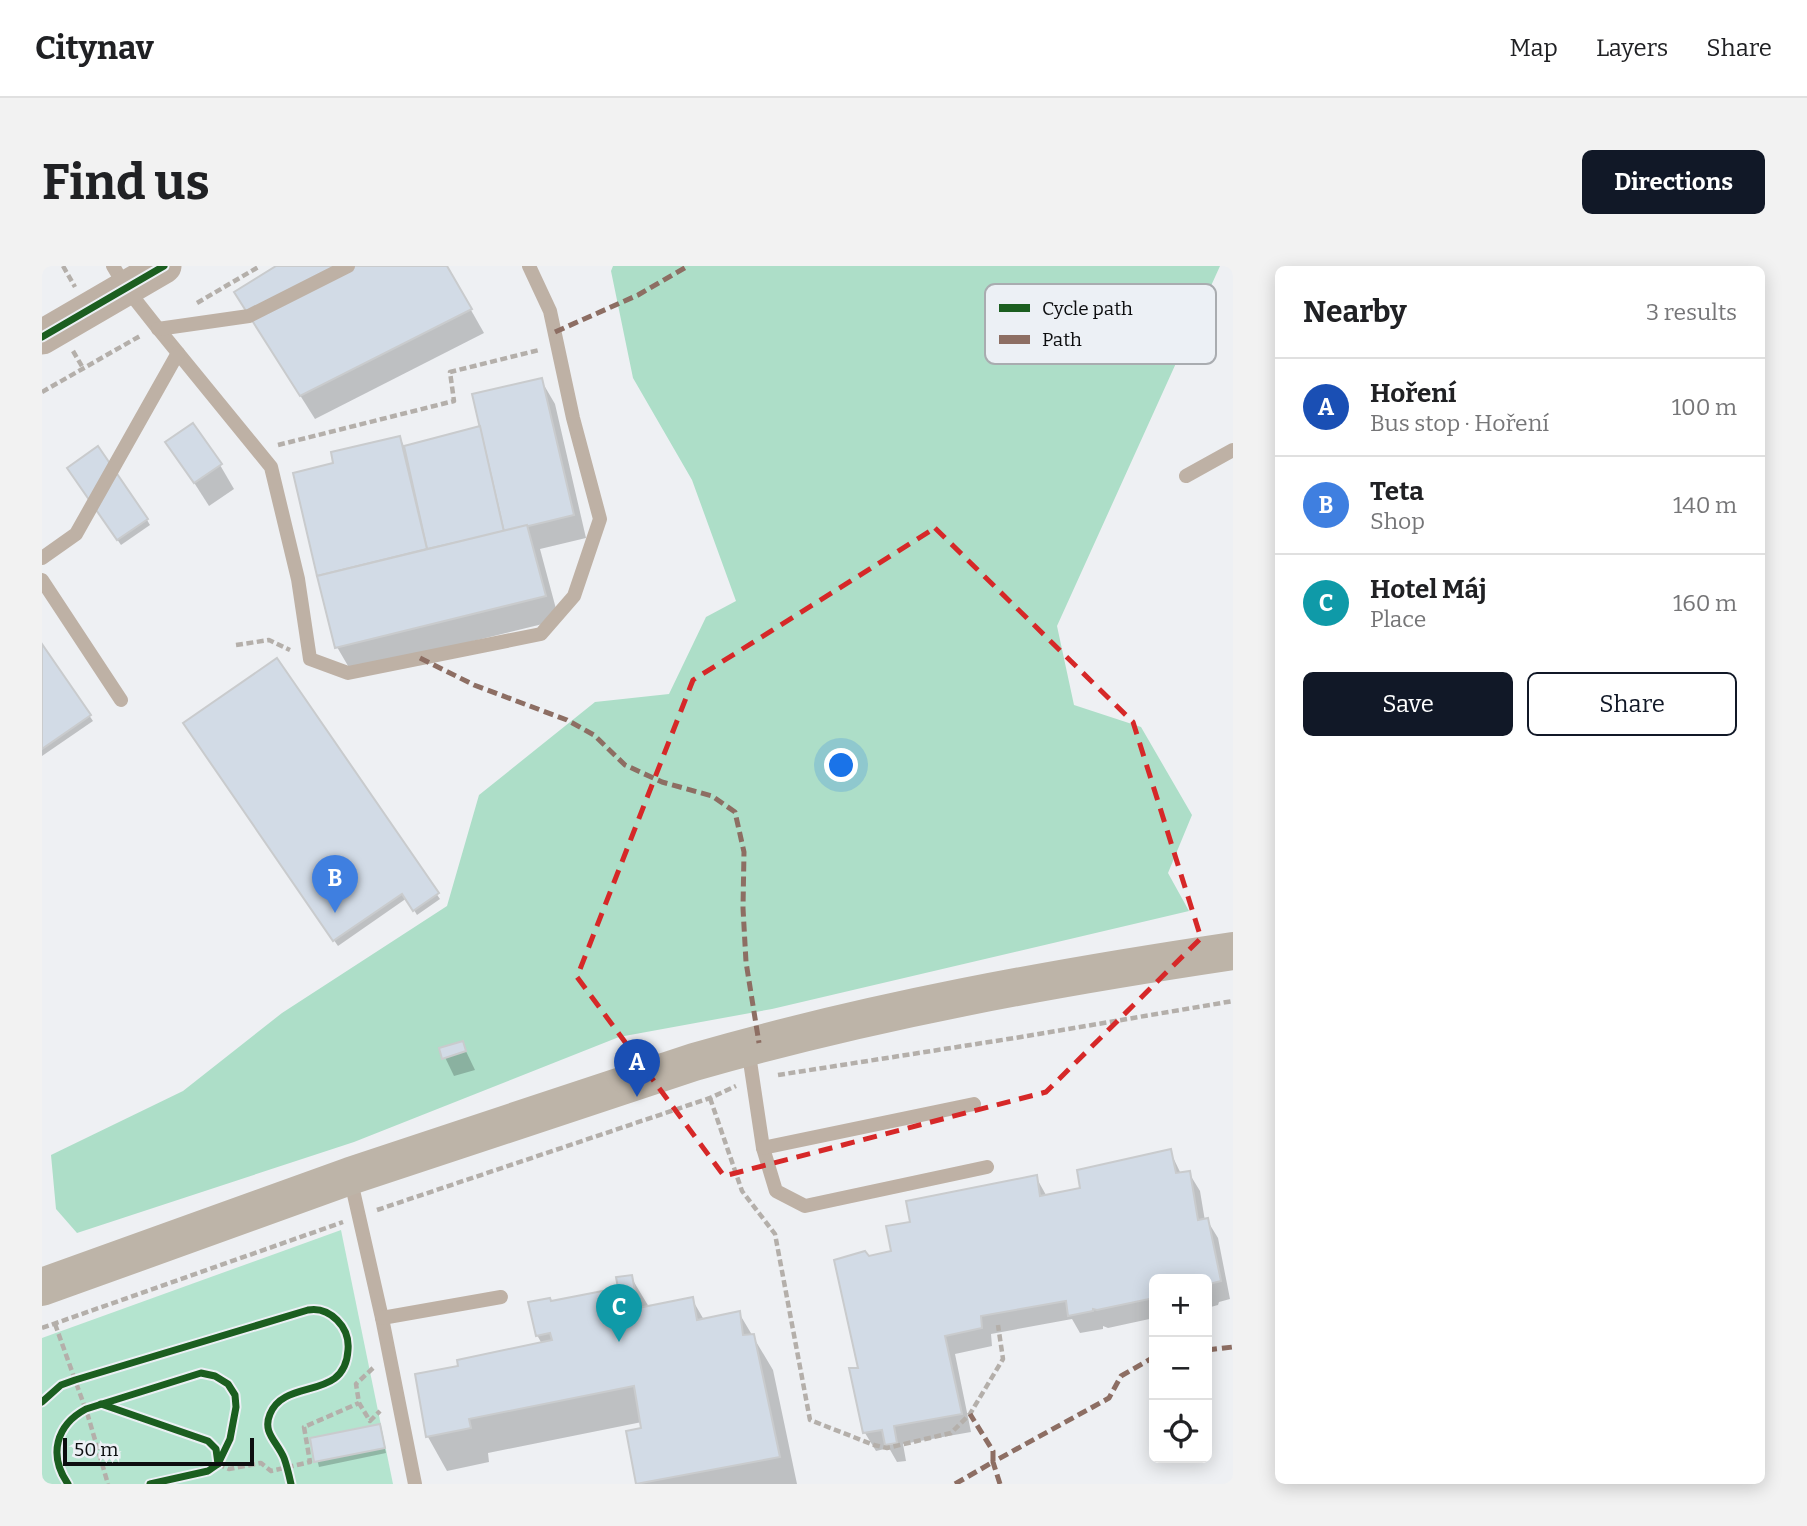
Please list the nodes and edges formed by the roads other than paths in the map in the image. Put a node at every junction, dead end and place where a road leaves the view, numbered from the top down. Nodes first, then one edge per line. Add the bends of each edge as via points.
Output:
1 (164, 266) edge
2 (348, 266) edge
3 (529, 266) edge
4 (119, 277) edge
5 (158, 328) junction
6 (42, 337) edge
7 (178, 353) junction
8 (1233, 450) edge
9 (1186, 476) dead end
10 (42, 558) edge
11 (42, 580) edge
12 (121, 701) dead end
13 (1233, 951) edge
14 (750, 1062) junction
15 (974, 1104) dead end
16 (763, 1148) junction
17 (987, 1167) dead end
18 (350, 1176) junction
19 (42, 1287) edge
20 (501, 1297) dead end
21 (382, 1318) junction
22 (415, 1484) edge

1 - 4 street
2 - 5 lane via 249,316
3 - 7 lane via 550,311 600,519 574,596 541,634 348,673 310,659 298,579 271,467
4 - 5 lane
4 - 6 street
5 - 7 lane
7 - 10 lane via 76,534
8 - 9 lane
11 - 12 lane
13 - 14 main road via 986,992
14 - 16 lane
14 - 18 main road via 694,1062
15 - 16 lane
16 - 17 lane via 776,1191 805,1206
18 - 19 main road
18 - 21 lane
20 - 21 lane
21 - 22 lane

